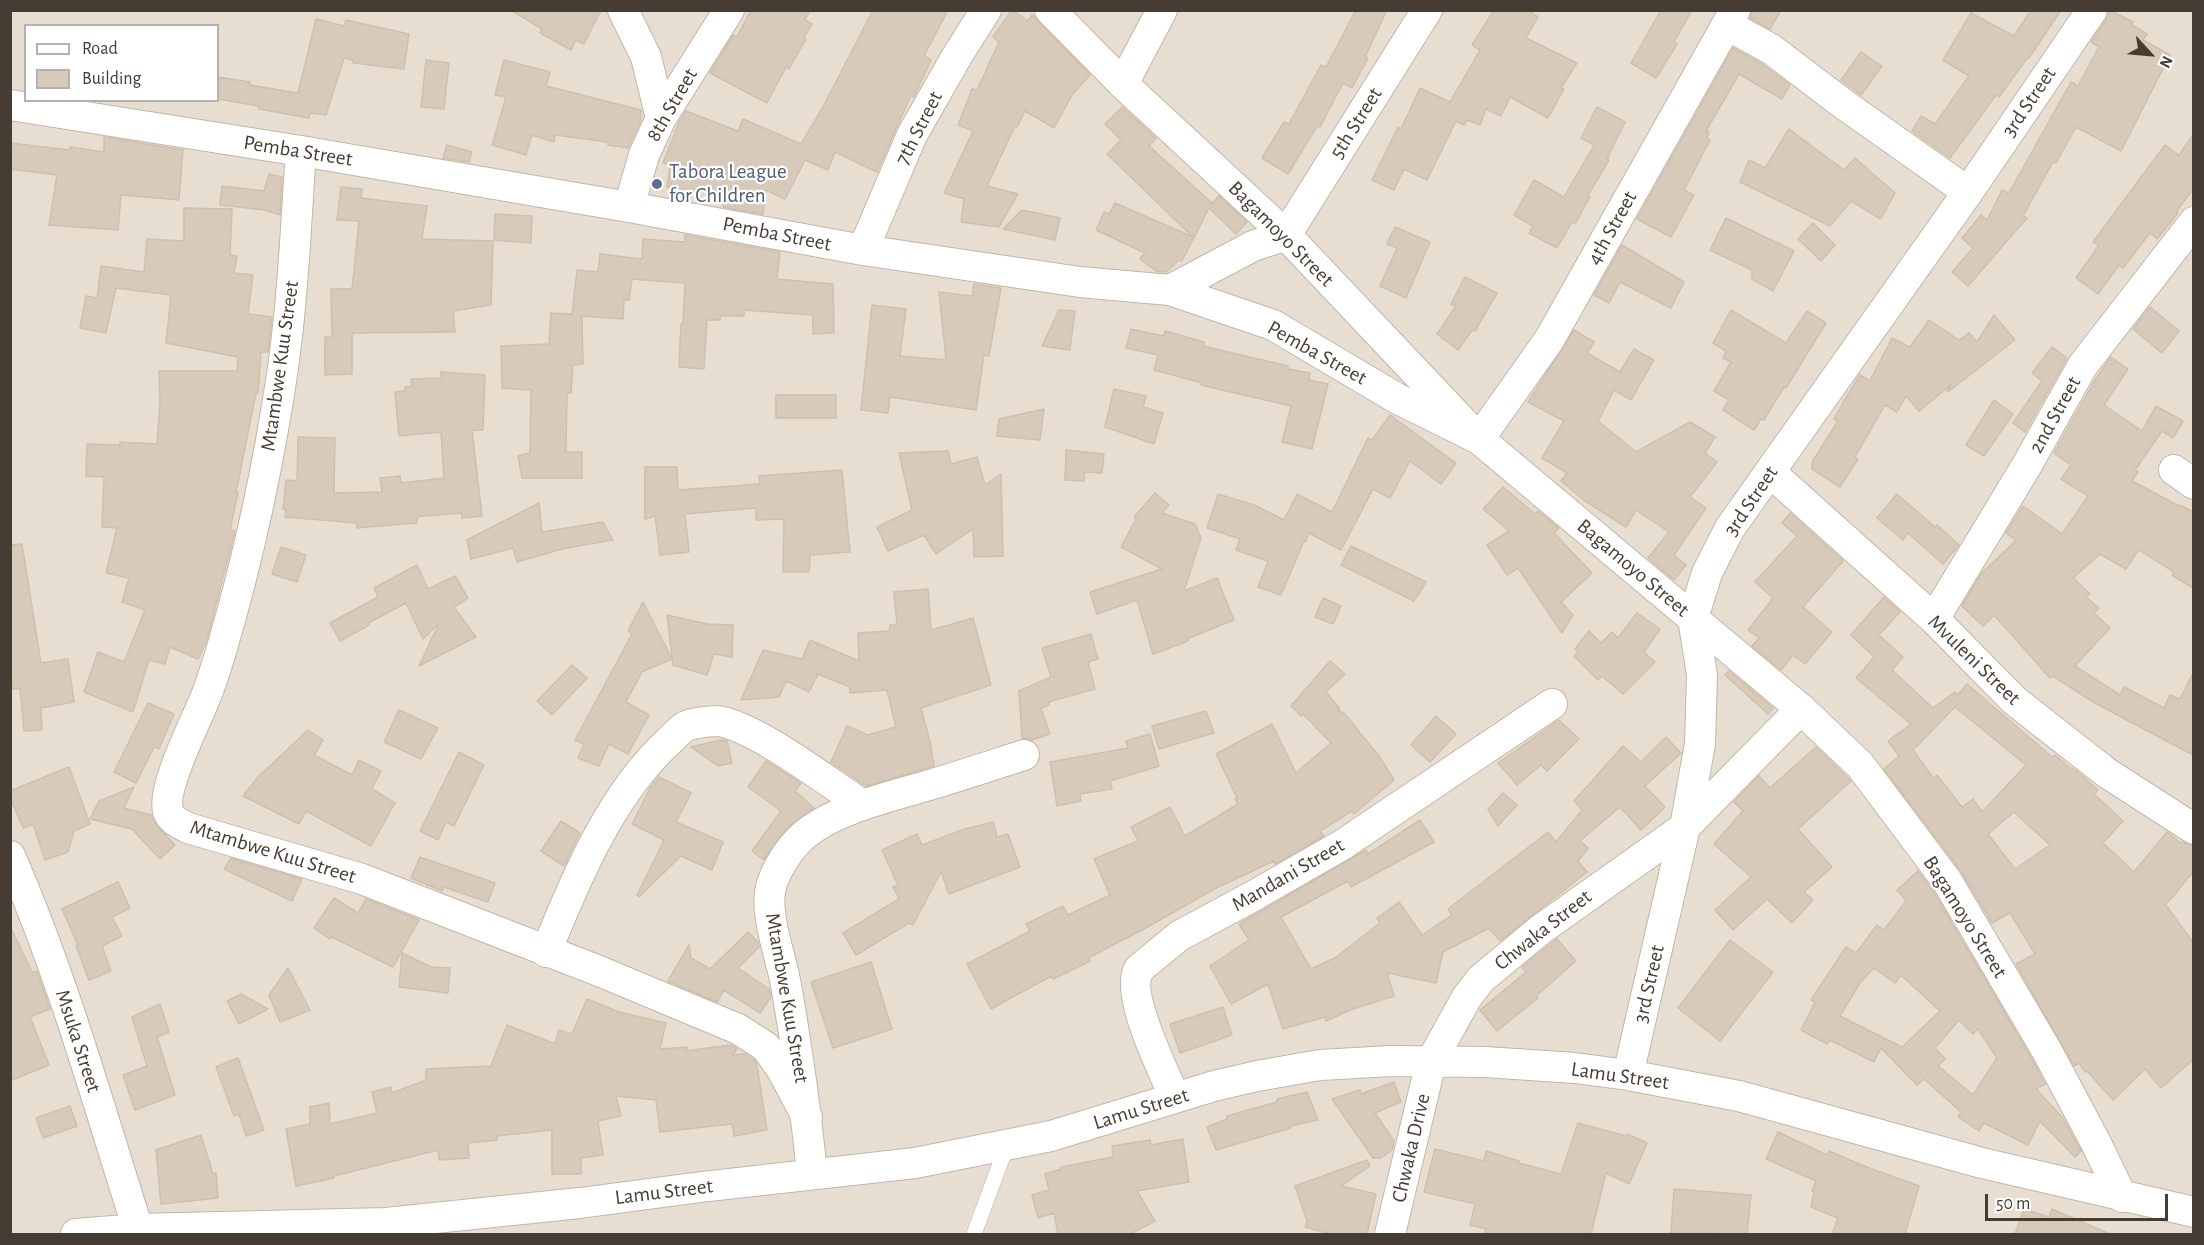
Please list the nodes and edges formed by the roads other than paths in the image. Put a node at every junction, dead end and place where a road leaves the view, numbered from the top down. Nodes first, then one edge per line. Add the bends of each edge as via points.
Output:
1 (623, 10) edge
2 (729, 10) edge
3 (986, 10) edge
4 (1050, 10) edge
5 (1162, 10) edge
6 (1426, 10) edge
7 (2092, 10) edge
8 (1731, 18) edge
9 (1123, 84) junction
10 (10, 105) edge
11 (661, 118) junction
12 (301, 151) junction
13 (1968, 192) junction
14 (629, 207) junction
15 (2193, 222) edge
16 (1286, 235) junction
17 (862, 250) junction
18 (1170, 290) junction
19 (1479, 439) junction
20 (1770, 472) junction
21 (1693, 618) junction
22 (1934, 619) junction
23 (1552, 704) dead end
24 (1801, 709) junction
25 (1024, 755) dead end
26 (863, 805) junction
27 (1685, 827) junction
28 (2193, 830) edge
29 (10, 856) edge
30 (546, 951) junction
31 (1431, 1062) junction
32 (1628, 1075) junction
33 (1175, 1098) junction
34 (807, 1117) junction
35 (1007, 1145) junction
36 (812, 1174) junction
37 (2122, 1197) junction
38 (2193, 1212) edge
39 (138, 1229) junction
40 (76, 1234) edge
41 (974, 1234) edge
42 (1390, 1234) edge

1 - 11 street via 646,57
2 - 11 street, 8th Street
3 - 17 street, 7th Street via 912,135
4 - 9 street, Bagamoyo Street
5 - 9 street
6 - 16 street, 5th Street
7 - 13 street, 3rd Street
8 - 13 street
8 - 19 street, 4th Street via 1549,340
9 - 16 street, Bagamoyo Street
10 - 12 street, Pemba Street
11 - 14 street, 8th Street via 644,154
12 - 14 street, Pemba Street
12 - 30 street, Mtambwe Kuu Street via 283,368 264,483 221,652 174,774 168,811 188,828 362,879
13 - 20 street, 3rd Street
14 - 17 street, Pemba Street
15 - 22 street, 2nd Street via 2083,365
16 - 18 street via 1253,246
16 - 19 street, Bagamoyo Street
17 - 18 street, Pemba Street via 1080,282
18 - 19 street, Pemba Street via 1273,326 1398,399
19 - 21 street, Bagamoyo Street
20 - 21 street, 3rd Street via 1730,528 1707,573
20 - 22 street, Mvuleni Street
21 - 24 street, Bagamoyo Street
21 - 27 street, 3rd Street via 1702,675 1700,744
22 - 28 street, Mvuleni Street via 2015,701 2107,773
23 - 33 street, Mandani Street via 1342,845 1179,936 1139,969 1134,987 1145,1028
24 - 27 street, Chwaka Street
24 - 37 street, Bagamoyo Street via 1860,765 1947,881 2046,1051
25 - 26 street, Mtambwe Kuu Street
26 - 30 street via 747,731 717,721 686,726 653,756 594,843
26 - 34 street, Mtambwe Kuu Street via 803,836 784,858 771,887 771,918 784,972
27 - 31 street, Chwaka Street via 1498,963 1467,996
27 - 32 street, 3rd Street
29 - 39 street, Msuka Street via 59,979
30 - 34 street, Mtambwe Kuu Street via 738,1029 766,1047
31 - 32 street, Lamu Street via 1485,1062
31 - 33 street, Lamu Street via 1320,1065 1225,1083
31 - 42 street, Chwaka Drive
32 - 37 street, Lamu Street via 1739,1096
33 - 35 street, Lamu Street via 1051,1136
34 - 36 street, Mtambwe Kuu Street
35 - 36 street, Lamu Street via 915,1163
35 - 41 lane
36 - 39 street, Lamu Street via 386,1223
37 - 38 street, Lamu Street
39 - 40 street, Lamu Street

